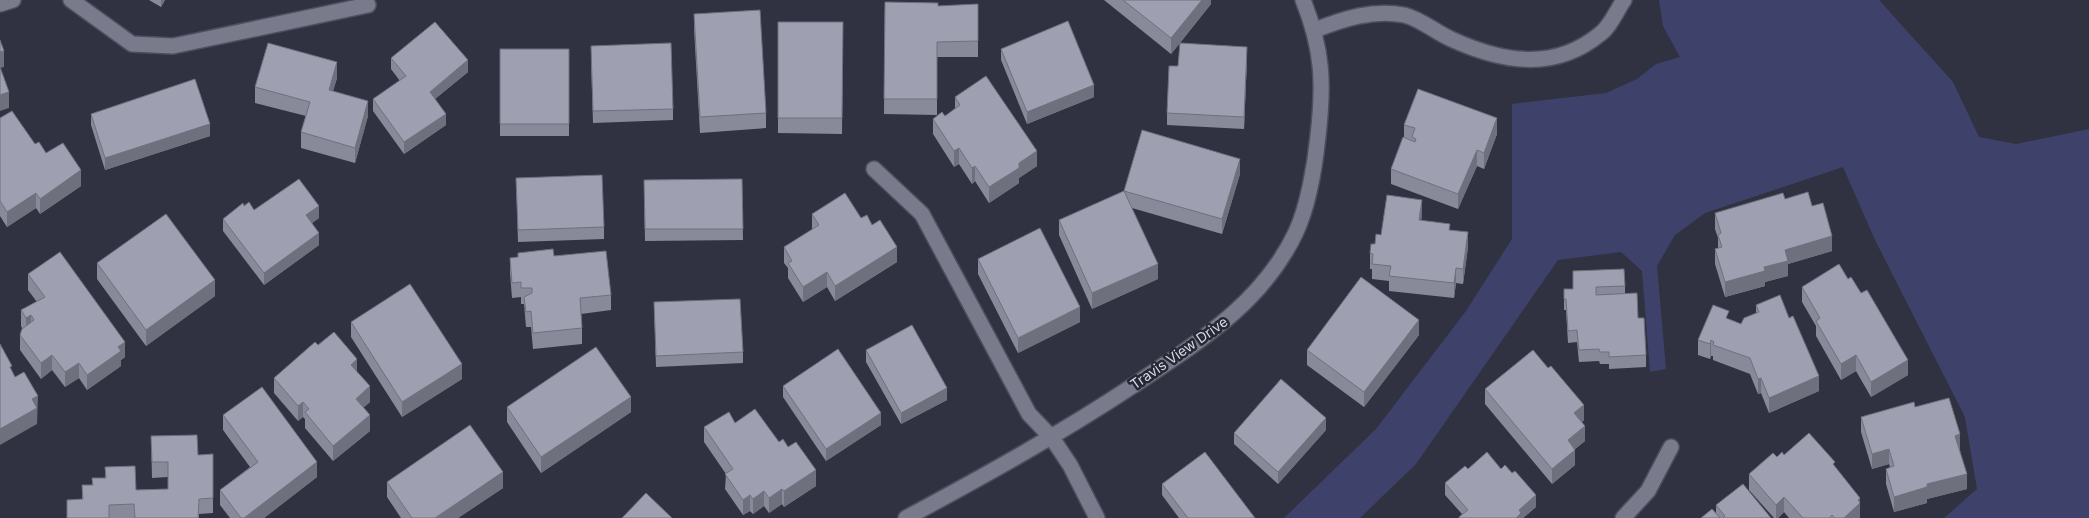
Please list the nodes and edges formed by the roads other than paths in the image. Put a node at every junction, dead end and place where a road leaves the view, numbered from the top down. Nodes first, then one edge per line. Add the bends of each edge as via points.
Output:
1 (13, 0) edge
2 (71, 0) edge
3 (1303, 0) edge
4 (1624, 0) edge
5 (0, 4) edge
6 (368, 6) dead end
7 (1315, 30) junction
8 (874, 169) dead end
9 (1052, 438) junction
10 (1671, 447) dead end
11 (906, 518) edge
12 (1097, 518) edge
13 (1623, 518) edge

1 - 5 street
2 - 6 street via 132,44 173,46
3 - 7 street, Travis View Drive
4 - 7 street via 1602,34 1573,51 1550,59 1505,59 1473,50 1406,16 1389,13 1340,20
7 - 9 street, Travis View Drive via 1322,100 1315,167 1297,231 1277,264 1250,299 1214,332
8 - 9 street via 922,214 1029,414
9 - 11 street, Travis View Drive
9 - 12 street
10 - 13 street via 1648,492

